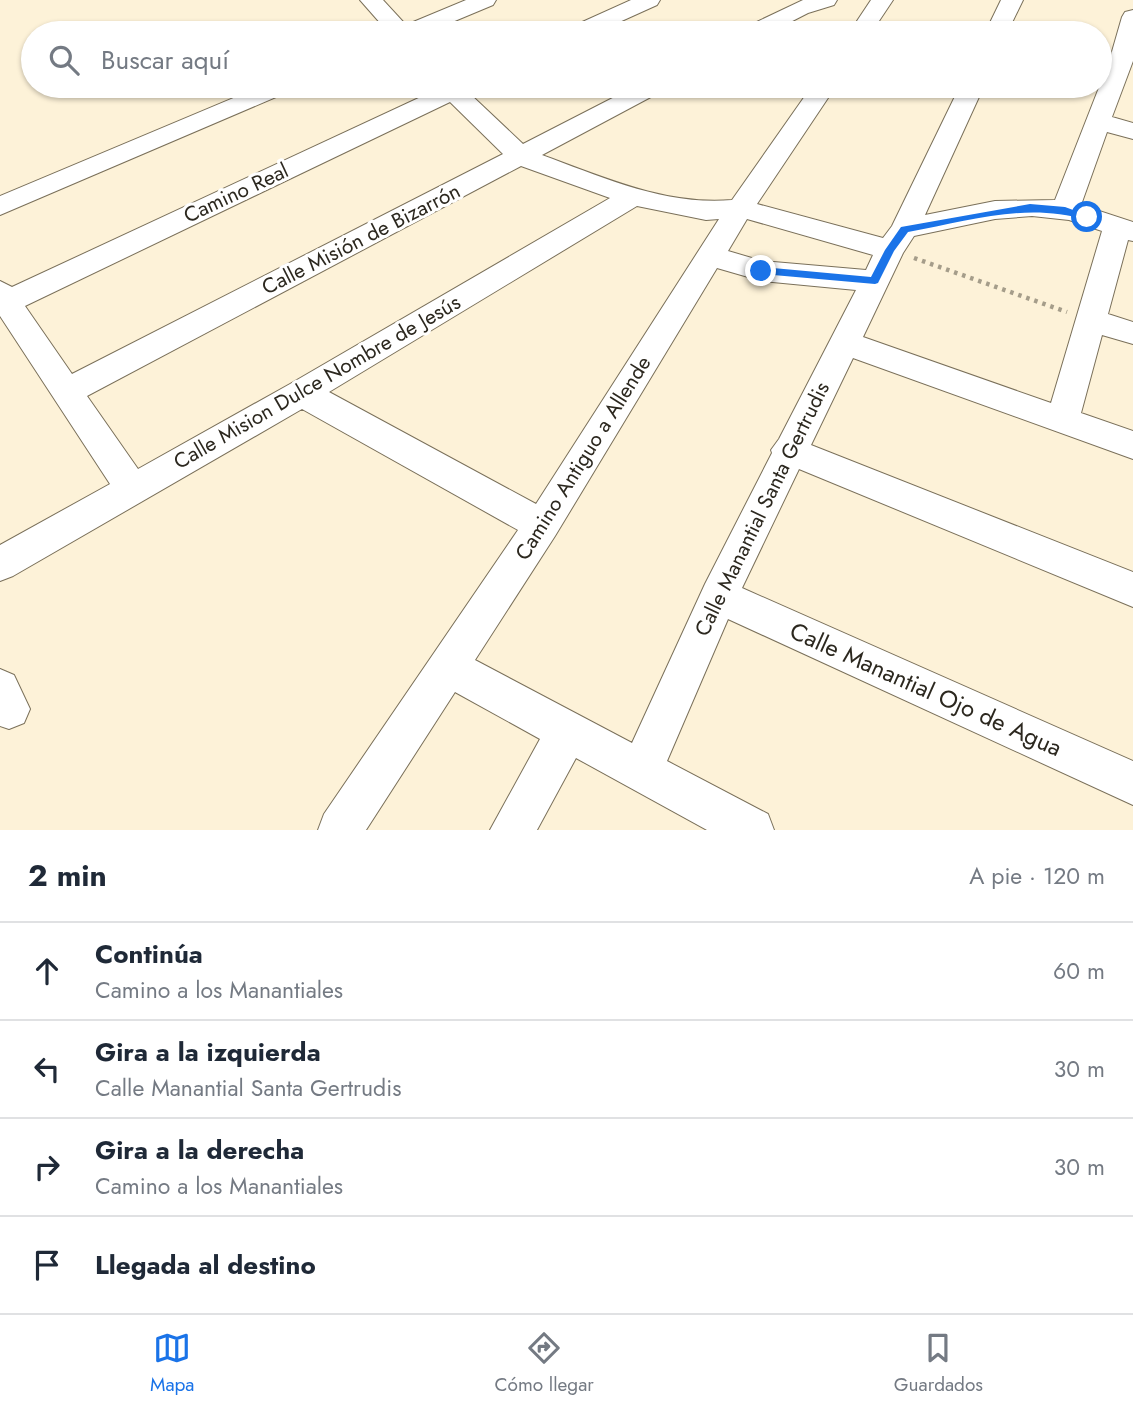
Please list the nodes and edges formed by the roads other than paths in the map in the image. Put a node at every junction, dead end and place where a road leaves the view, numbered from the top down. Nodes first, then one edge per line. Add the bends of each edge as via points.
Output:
1 (371, 0) edge
2 (485, 0) edge
3 (649, 0) edge
4 (826, 0) edge
5 (882, 0) edge
6 (1012, 0) edge
7 (1133, 17) edge
8 (390, 21) edge
9 (435, 21) edge
10 (603, 21) edge
11 (775, 21) edge
12 (868, 21) edge
13 (1002, 21) edge
14 (1127, 63) edge
15 (1112, 93) edge
16 (254, 98) edge
17 (433, 98) edge
18 (465, 98) edge
19 (632, 98) edge
20 (816, 98) edge
21 (966, 98) edge
22 (1110, 98) edge
23 (1098, 121) junction
24 (1133, 131) edge
25 (522, 157) junction
26 (633, 197) junction
27 (0, 206) edge
28 (740, 208) junction
29 (1065, 210) junction
30 (1125, 230) edge
31 (890, 253) junction
32 (710, 256) junction
33 (4, 297) edge
34 (1090, 320) junction
35 (1133, 333) edge
36 (843, 342) junction
37 (68, 391) junction
38 (302, 393) junction
39 (1063, 419) junction
40 (1133, 445) edge
41 (789, 450) junction
42 (132, 489) junction
43 (542, 525) junction
44 (0, 564) edge
45 (1133, 590) edge
46 (719, 596) junction
47 (448, 667) junction
48 (568, 730) junction
49 (641, 771) junction
50 (1133, 783) edge
51 (340, 830) edge
52 (512, 830) edge
53 (752, 830) edge

1 - 8 street
2 - 9 street
3 - 10 street
4 - 11 street
5 - 12 street
6 - 13 street
7 - 14 street
14 - 15 street
16 - 27 street
17 - 33 street, Camino Real
18 - 25 street
19 - 25 street, Calle Misión de Bizarrón
20 - 28 street, Camino Antiguo a Allende
21 - 31 street, Calle Manantial Santa Gertrudis
22 - 23 street
23 - 24 street
23 - 29 street
25 - 26 street
25 - 37 street, Calle Misión de Bizarrón
26 - 28 street via 706,211
26 - 38 street, Calle Mision Dulce Nombre de Jesús
28 - 31 street
28 - 32 street, Camino Antiguo a Allende
29 - 30 street
29 - 31 street via 1011,209
30 - 34 street
31 - 32 street via 761,271
31 - 36 street, Calle Manantial Santa Gertrudis
32 - 43 street, Camino Antiguo a Allende
33 - 37 street
34 - 35 street
34 - 39 street
36 - 39 street
36 - 41 street, Calle Manantial Santa Gertrudis
37 - 42 street
38 - 42 street, Calle Mision Dulce Nombre de Jesús
38 - 43 street
39 - 40 street
41 - 45 street
41 - 46 street, Calle Manantial Santa Gertrudis
42 - 44 street, Calle Mision Dulce Nombre de Jesús
43 - 47 street, Camino Antiguo a Allende
46 - 49 street, Calle Manantial Santa Gertrudis
46 - 50 street, Calle Manantial Ojo de Agua
47 - 48 street
47 - 51 street, Camino Antiguo a Allende
48 - 49 street
48 - 52 street
49 - 53 street

